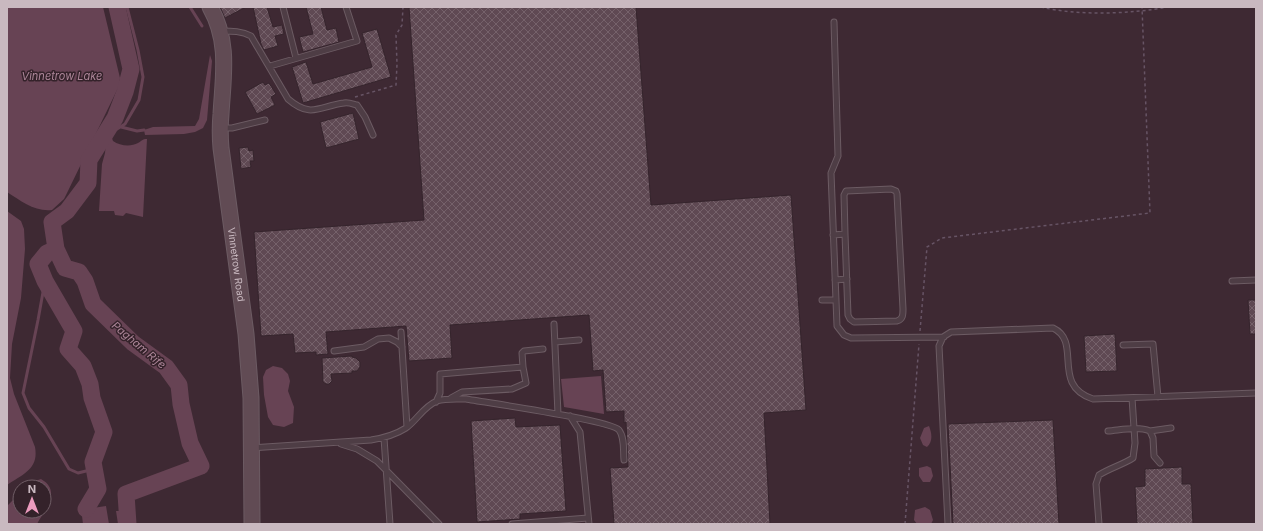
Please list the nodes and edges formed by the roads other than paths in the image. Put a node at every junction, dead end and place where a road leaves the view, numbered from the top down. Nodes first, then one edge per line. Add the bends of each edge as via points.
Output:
1 (210, 7) edge
2 (283, 7) edge
3 (346, 7) edge
4 (834, 22) dead end
5 (220, 31) junction
6 (296, 58) junction
7 (270, 66) junction
8 (265, 120) dead end
9 (220, 128) junction
10 (373, 135) dead end
11 (844, 234) junction
12 (833, 235) junction
13 (847, 279) junction
14 (835, 280) junction
15 (1256, 280) edge
16 (1232, 282) dead end
17 (822, 300) dead end
18 (835, 300) junction
19 (554, 324) dead end
20 (401, 332) dead end
21 (944, 336) junction
22 (579, 340) dead end
23 (555, 342) junction
24 (1123, 345) dead end
25 (402, 347) junction
26 (543, 349) dead end
27 (334, 350) dead end
28 (523, 366) junction
29 (1256, 393) edge
30 (1158, 397) junction
31 (1132, 398) junction
32 (449, 399) junction
33 (436, 402) junction
34 (558, 414) junction
35 (570, 416) junction
36 (407, 427) junction
37 (1171, 428) dead end
38 (1134, 429) junction
39 (1108, 431) dead end
40 (1150, 431) junction
41 (384, 438) junction
42 (338, 443) junction
43 (251, 448) junction
44 (624, 460) dead end
45 (1160, 463) dead end
46 (386, 470) junction
47 (588, 521) edge
48 (252, 524) edge
49 (390, 524) edge
50 (439, 524) edge
51 (512, 524) edge
52 (948, 524) edge
53 (1099, 524) edge

1 - 5 street, Vinnetrow Road
2 - 6 lane
3 - 6 lane via 357,41
4 - 12 lane via 838,156 831,173
5 - 7 lane via 245,33 251,36
5 - 9 street, Vinnetrow Road via 225,69
6 - 7 lane
7 - 10 lane via 288,99 297,106 312,110 345,103 357,105
8 - 9 lane via 232,128
9 - 43 street, Vinnetrow Road via 222,165 246,334 251,398
11 - 12 lane
11 - 13 lane
11 - 13 lane via 845,192 891,189 896,191 902,318 897,321 852,321 848,315
12 - 14 lane
13 - 14 lane
14 - 18 lane
15 - 16 lane
17 - 18 lane
18 - 21 lane via 837,326 841,333 851,338
19 - 23 lane
20 - 25 lane
21 - 31 lane via 950,332 1054,328 1066,338 1070,379 1076,390 1083,396 1093,399
21 - 52 lane via 939,346
22 - 23 lane
23 - 34 lane
24 - 30 lane via 1153,344
25 - 27 lane via 390,338 378,339 364,347
25 - 36 lane
26 - 28 lane via 524,351
28 - 32 lane via 526,383 512,389 462,392
28 - 33 lane via 440,374 440,393
29 - 30 lane
30 - 31 lane
31 - 38 lane
32 - 33 lane
32 - 34 lane via 466,399
33 - 36 lane
34 - 35 lane
35 - 44 lane via 618,429 622,437
35 - 47 lane via 580,432
36 - 41 lane
37 - 40 lane
38 - 39 lane
38 - 40 lane
38 - 53 lane via 1133,458 1099,475 1096,484
40 - 45 lane via 1154,456
41 - 42 lane
41 - 46 lane
42 - 43 lane
42 - 46 lane via 357,449 377,461
43 - 48 street, Vinnetrow Road
46 - 49 lane
46 - 50 lane
47 - 51 lane

